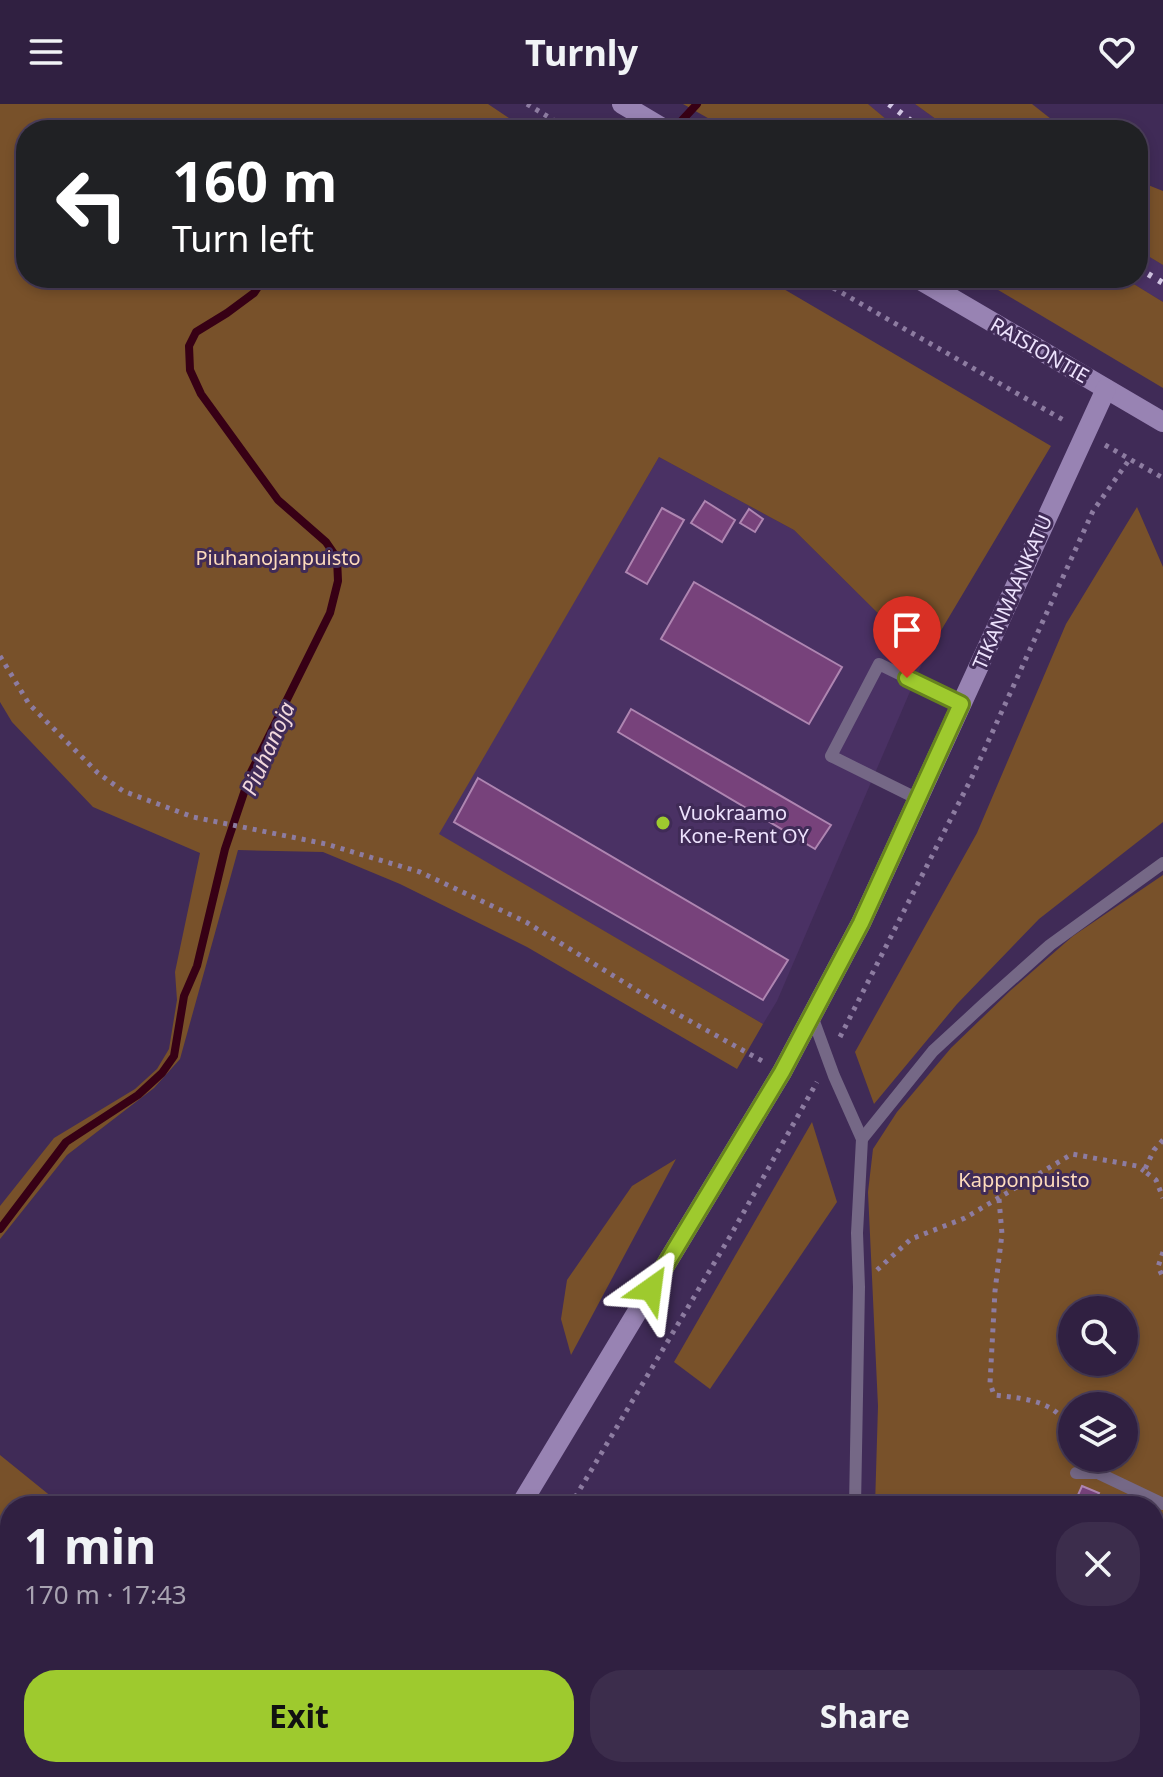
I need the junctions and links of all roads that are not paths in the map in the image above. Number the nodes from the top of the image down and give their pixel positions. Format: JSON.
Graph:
{"nodes":[{"id":1,"x":630,"y":109,"type":"edge"},
{"id":2,"x":649,"y":120,"type":"edge"},
{"id":3,"x":934,"y":288,"type":"edge"},
{"id":4,"x":1106,"y":389,"type":"junction"},
{"id":5,"x":1163,"y":422,"type":"edge"},
{"id":6,"x":961,"y":704,"type":"junction"},
{"id":7,"x":918,"y":799,"type":"junction"},
{"id":8,"x":1163,"y":863,"type":"edge"},
{"id":9,"x":812,"y":1014,"type":"junction"},
{"id":10,"x":862,"y":1139,"type":"junction"},
{"id":11,"x":1076,"y":1473,"type":"dead end"},
{"id":12,"x":526,"y":1496,"type":"edge"},
{"id":13,"x":855,"y":1496,"type":"edge"},
{"id":14,"x":1146,"y":1496,"type":"edge"}],
"edges":[{"from":1,"to":2,"type":"street"},
{"from":3,"to":4,"type":"street","name":"RAISIONTIE"},
{"from":4,"to":5,"type":"street","name":"RAISIONTIE"},
{"from":4,"to":6,"type":"street","name":"TIKANMAANKATU"},
{"from":6,"to":7,"type":"street","name":"TIKANMAANKATU"},
{"from":6,"to":7,"type":"lane"},
{"from":7,"to":9,"type":"street","name":"TIKANMAANKATU"},
{"from":8,"to":10,"type":"lane"},
{"from":9,"to":10,"type":"lane"},
{"from":9,"to":12,"type":"street","name":"TIKANMAANKATU"},
{"from":10,"to":13,"type":"lane"},
{"from":11,"to":14,"type":"lane"}]}
